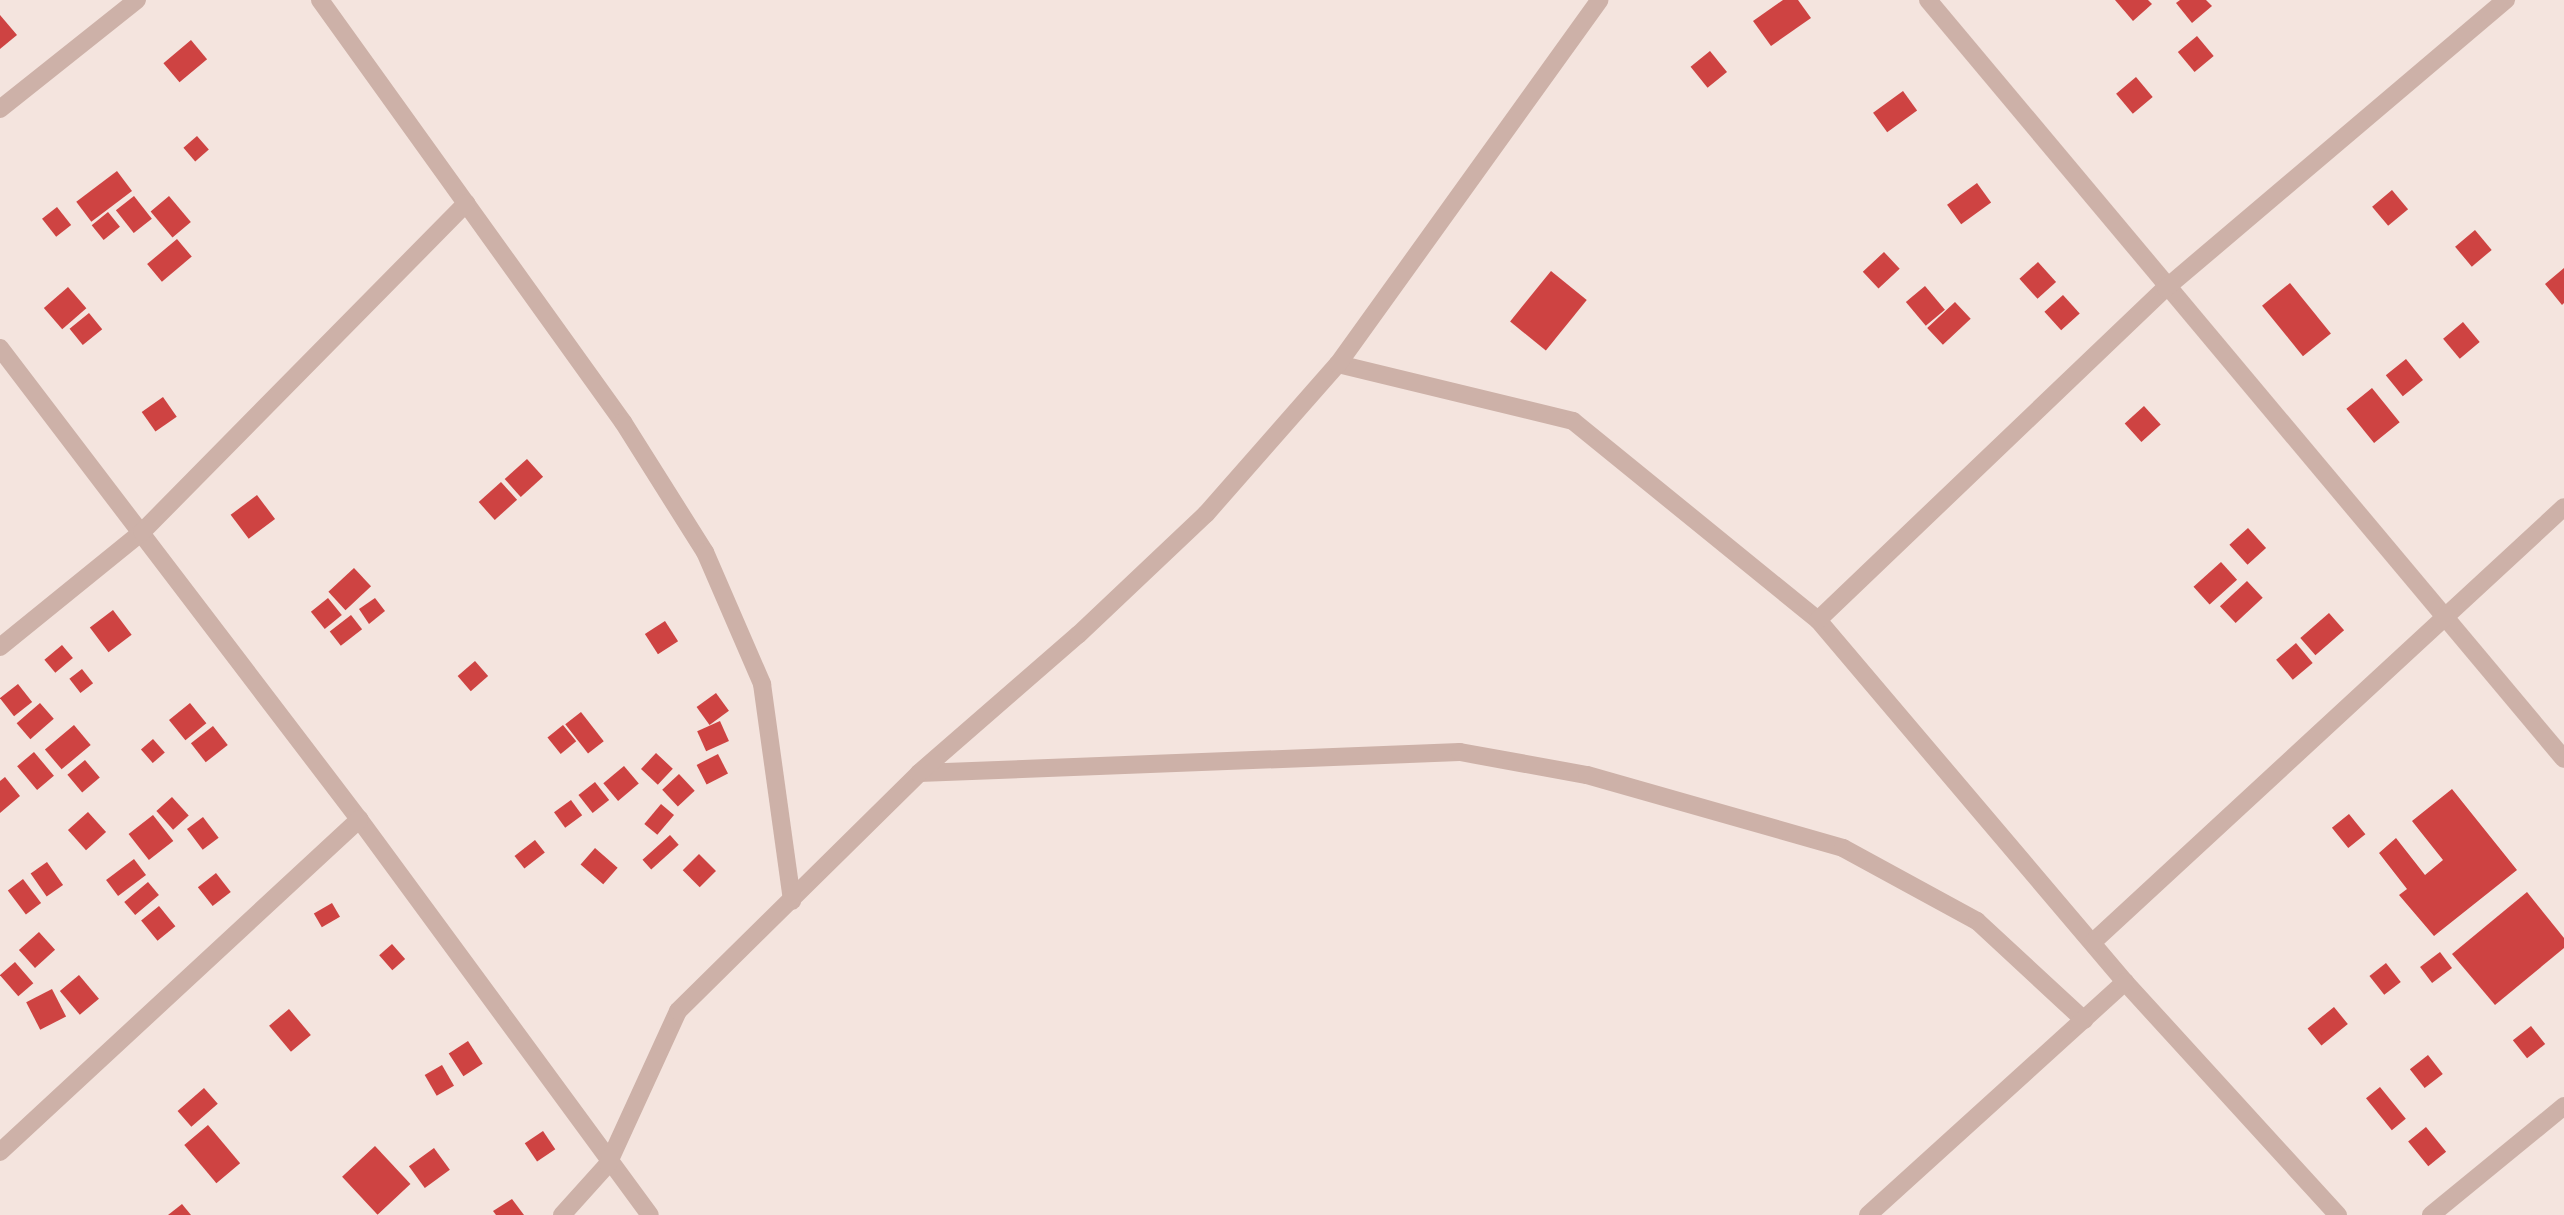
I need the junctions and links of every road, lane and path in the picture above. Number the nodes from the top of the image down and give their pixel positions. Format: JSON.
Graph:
{"nodes":[{"id":1,"x":137,"y":0,"type":"edge"},
{"id":2,"x":320,"y":0,"type":"edge"},
{"id":3,"x":1600,"y":0,"type":"edge"},
{"id":4,"x":1928,"y":0,"type":"edge"},
{"id":5,"x":2505,"y":0,"type":"edge"},
{"id":6,"x":0,"y":109,"type":"edge"},
{"id":7,"x":467,"y":203,"type":"junction"},
{"id":8,"x":2166,"y":288,"type":"junction"},
{"id":9,"x":0,"y":348,"type":"edge"},
{"id":10,"x":1338,"y":364,"type":"junction"},
{"id":11,"x":2564,"y":507,"type":"edge"},
{"id":12,"x":142,"y":532,"type":"junction"},
{"id":13,"x":2444,"y":614,"type":"junction"},
{"id":14,"x":1818,"y":621,"type":"junction"},
{"id":15,"x":0,"y":647,"type":"edge"},
{"id":16,"x":2564,"y":759,"type":"edge"},
{"id":17,"x":919,"y":774,"type":"junction"},
{"id":18,"x":359,"y":819,"type":"junction"},
{"id":19,"x":792,"y":901,"type":"junction"},
{"id":20,"x":2093,"y":942,"type":"junction"},
{"id":21,"x":2125,"y":982,"type":"junction"},
{"id":22,"x":2084,"y":1020,"type":"junction"},
{"id":23,"x":2564,"y":1106,"type":"edge"},
{"id":24,"x":0,"y":1152,"type":"edge"},
{"id":25,"x":608,"y":1164,"type":"junction"},
{"id":26,"x":562,"y":1215,"type":"edge"},
{"id":27,"x":650,"y":1215,"type":"edge"},
{"id":28,"x":1868,"y":1215,"type":"edge"},
{"id":29,"x":2338,"y":1215,"type":"edge"},
{"id":30,"x":2431,"y":1215,"type":"edge"}],
"edges":[{"from":1,"to":6,"type":"street"},
{"from":2,"to":7,"type":"street"},
{"from":3,"to":10,"type":"street"},
{"from":4,"to":8,"type":"street"},
{"from":5,"to":8,"type":"street"},
{"from":7,"to":12,"type":"street"},
{"from":7,"to":19,"type":"street"},
{"from":8,"to":13,"type":"street"},
{"from":8,"to":14,"type":"street"},
{"from":9,"to":12,"type":"street"},
{"from":10,"to":14,"type":"street"},
{"from":10,"to":17,"type":"street"},
{"from":11,"to":13,"type":"street"},
{"from":12,"to":15,"type":"street"},
{"from":12,"to":18,"type":"street"},
{"from":13,"to":16,"type":"street"},
{"from":13,"to":20,"type":"street"},
{"from":14,"to":20,"type":"street"},
{"from":17,"to":19,"type":"street"},
{"from":17,"to":22,"type":"street"},
{"from":18,"to":24,"type":"street"},
{"from":18,"to":25,"type":"street"},
{"from":19,"to":25,"type":"street"},
{"from":20,"to":21,"type":"street"},
{"from":21,"to":22,"type":"street"},
{"from":21,"to":29,"type":"street"},
{"from":22,"to":28,"type":"street"},
{"from":23,"to":30,"type":"street"},
{"from":25,"to":26,"type":"street"},
{"from":25,"to":27,"type":"street"}]}
